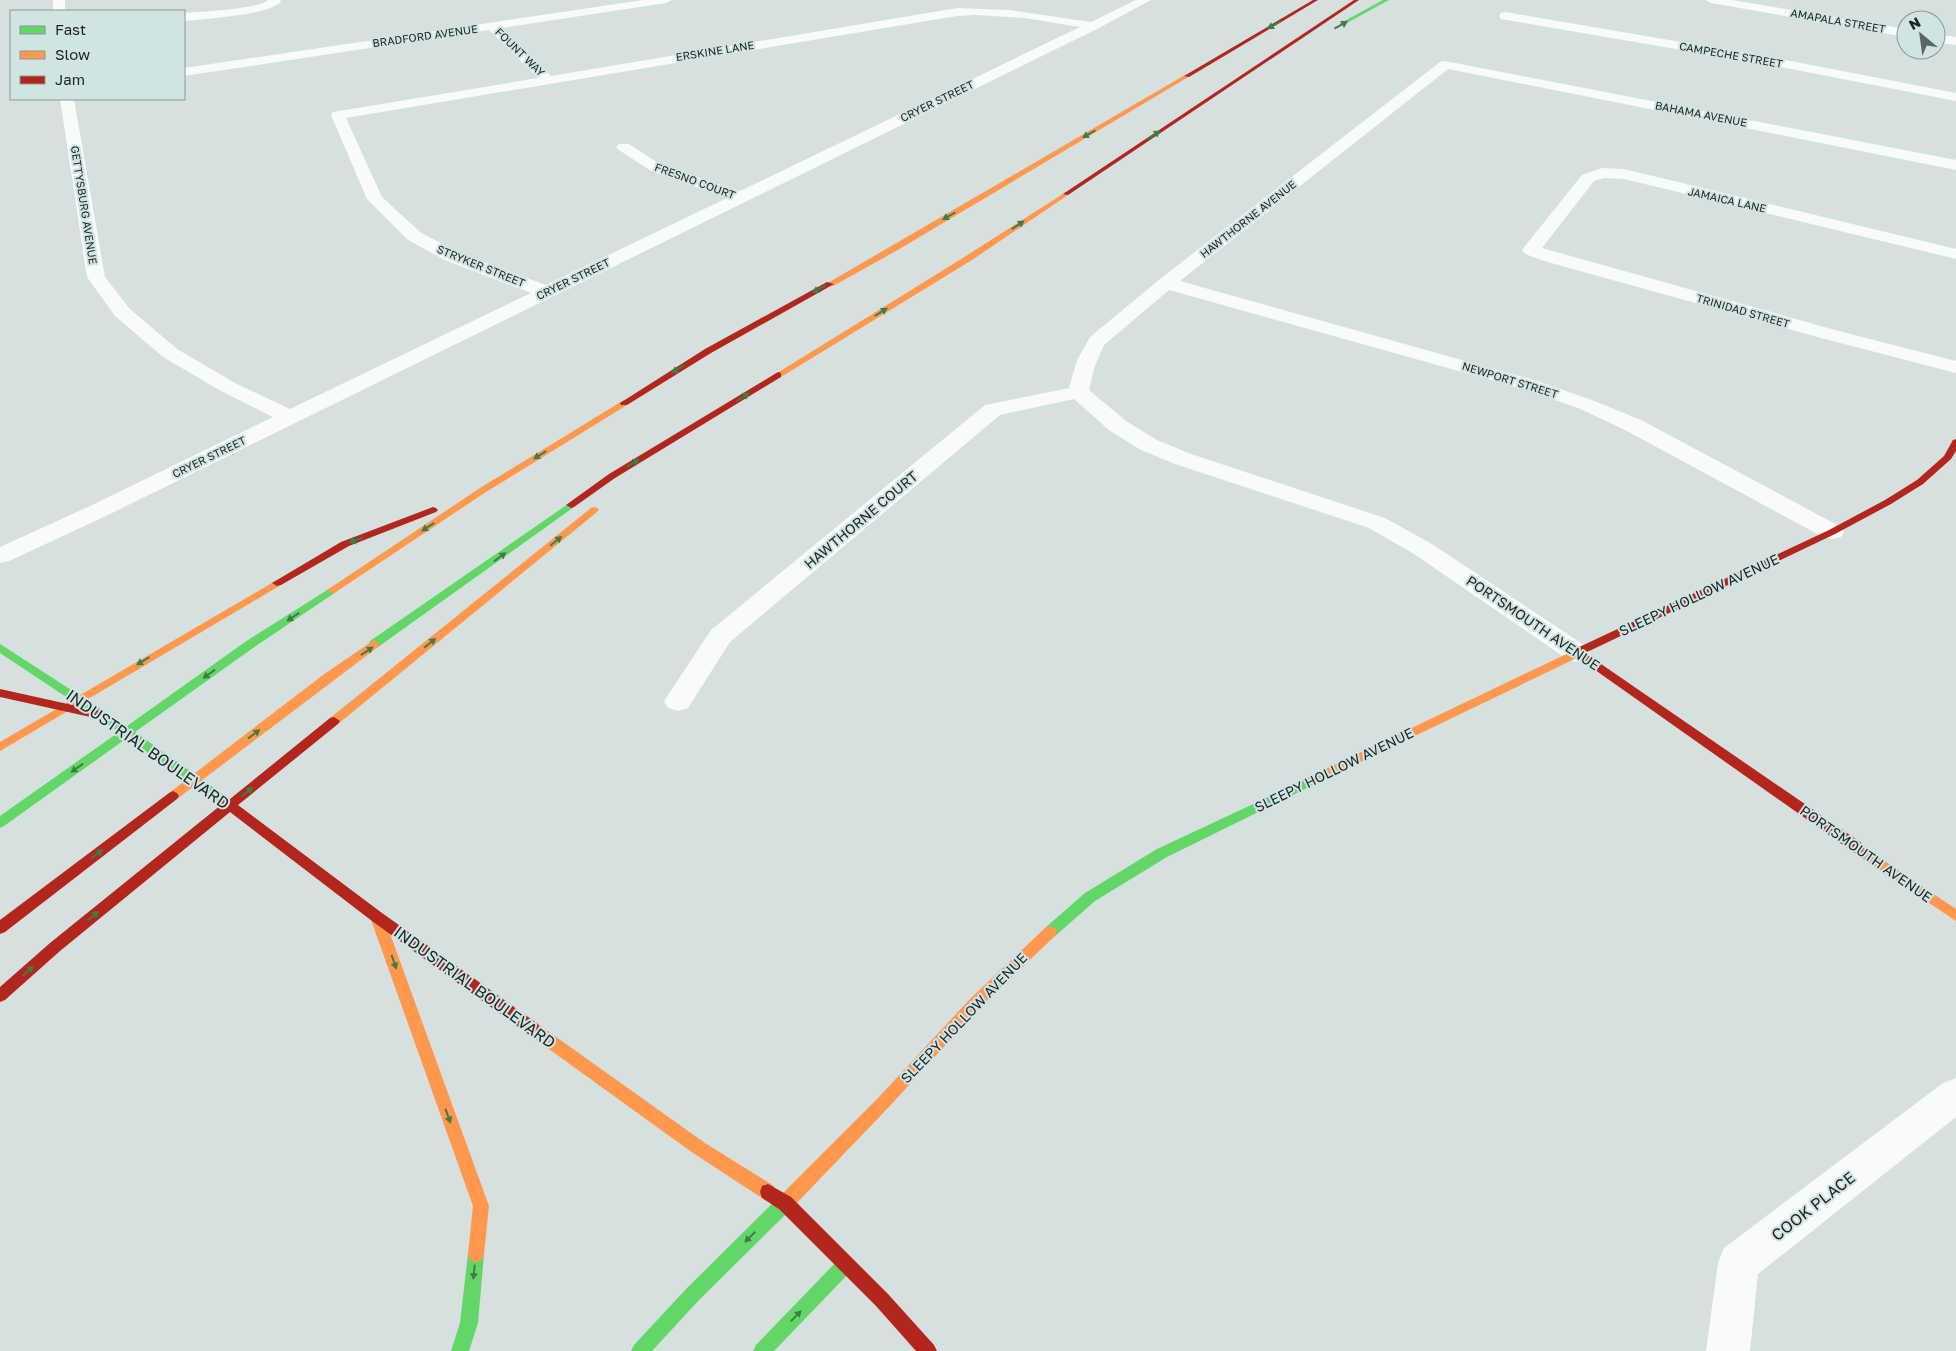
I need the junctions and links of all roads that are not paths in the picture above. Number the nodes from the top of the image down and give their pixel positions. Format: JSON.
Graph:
{"nodes":[{"id":1,"x":274,"y":0,"type":"edge"},
{"id":2,"x":666,"y":0,"type":"edge"},
{"id":3,"x":1145,"y":0,"type":"edge"},
{"id":4,"x":1316,"y":0,"type":"edge"},
{"id":5,"x":1356,"y":0,"type":"edge"},
{"id":6,"x":1387,"y":0,"type":"edge"},
{"id":7,"x":1711,"y":0,"type":"edge"},
{"id":8,"x":1776,"y":0,"type":"edge"},
{"id":9,"x":1519,"y":8,"type":"dead end"},
{"id":10,"x":1766,"y":8,"type":"junction"},
{"id":11,"x":185,"y":17,"type":"edge"},
{"id":12,"x":492,"y":26,"type":"junction"},
{"id":13,"x":1093,"y":26,"type":"junction"},
{"id":14,"x":1896,"y":31,"type":"edge"},
{"id":15,"x":1445,"y":65,"type":"joint"},
{"id":16,"x":185,"y":72,"type":"edge"},
{"id":17,"x":547,"y":79,"type":"junction"},
{"id":18,"x":1221,"y":90,"type":"junction"},
{"id":19,"x":1956,"y":97,"type":"edge"},
{"id":20,"x":67,"y":100,"type":"edge"},
{"id":21,"x":338,"y":115,"type":"joint"},
{"id":22,"x":624,"y":146,"type":"dead end"},
{"id":23,"x":1956,"y":165,"type":"edge"},
{"id":24,"x":741,"y":197,"type":"junction"},
{"id":25,"x":1531,"y":250,"type":"joint"},
{"id":26,"x":1956,"y":254,"type":"edge"},
{"id":27,"x":1166,"y":283,"type":"junction"},
{"id":28,"x":546,"y":292,"type":"junction"},
{"id":29,"x":1956,"y":367,"type":"edge"},
{"id":30,"x":1078,"y":392,"type":"junction"},
{"id":31,"x":290,"y":418,"type":"junction"},
{"id":32,"x":701,"y":422,"type":"junction"},
{"id":33,"x":1956,"y":442,"type":"edge"},
{"id":34,"x":640,"y":472,"type":"dead end"},
{"id":35,"x":483,"y":490,"type":"junction"},
{"id":36,"x":602,"y":503,"type":"dead end"},
{"id":37,"x":1832,"y":532,"type":"junction"},
{"id":38,"x":0,"y":556,"type":"edge"},
{"id":39,"x":0,"y":648,"type":"edge"},
{"id":40,"x":1577,"y":652,"type":"junction"},
{"id":41,"x":0,"y":693,"type":"edge"},
{"id":42,"x":678,"y":701,"type":"dead end"},
{"id":43,"x":104,"y":716,"type":"junction"},
{"id":44,"x":0,"y":747,"type":"edge"},
{"id":45,"x":0,"y":823,"type":"edge"},
{"id":46,"x":378,"y":916,"type":"junction"},
{"id":47,"x":1956,"y":916,"type":"edge"},
{"id":48,"x":0,"y":928,"type":"edge"},
{"id":49,"x":0,"y":996,"type":"edge"},
{"id":50,"x":1956,"y":1095,"type":"edge"},
{"id":51,"x":785,"y":1203,"type":"junction"},
{"id":52,"x":846,"y":1264,"type":"junction"},
{"id":53,"x":460,"y":1351,"type":"edge"},
{"id":54,"x":640,"y":1351,"type":"edge"},
{"id":55,"x":762,"y":1351,"type":"edge"},
{"id":56,"x":928,"y":1351,"type":"edge"},
{"id":57,"x":1728,"y":1351,"type":"edge"}],
"edges":[{"from":1,"to":11,"type":"street"},
{"from":2,"to":12,"type":"street","name":"BRADFORD AVENUE"},
{"from":3,"to":13,"type":"street","name":"CRYER STREET"},
{"from":4,"to":35,"type":"main road","one_way":true},
{"from":5,"to":18,"type":"main road"},
{"from":18,"to":6,"type":"main road","one_way":true},
{"from":7,"to":10,"type":"street","name":"AMAPALA STREET"},
{"from":8,"to":10,"type":"street"},
{"from":9,"to":19,"type":"street","name":"CAMPECHE STREET"},
{"from":10,"to":14,"type":"street","name":"AMAPALA STREET"},
{"from":12,"to":16,"type":"street","name":"BRADFORD AVENUE"},
{"from":12,"to":17,"type":"street","name":"FOUNT WAY"},
{"from":13,"to":17,"type":"street","name":"ERSKINE LANE"},
{"from":13,"to":24,"type":"street","name":"CRYER STREET"},
{"from":15,"to":23,"type":"street","name":"BAHAMA AVENUE"},
{"from":15,"to":27,"type":"street","name":"HAWTHORNE AVENUE"},
{"from":17,"to":21,"type":"street","name":"ERSKINE LANE"},
{"from":32,"to":18,"type":"main road","one_way":true},
{"from":20,"to":31,"type":"street","name":"GETTYSBURG AVENUE"},
{"from":21,"to":28,"type":"street","name":"STRYKER STREET"},
{"from":22,"to":24,"type":"street","name":"FRESNO COURT"},
{"from":24,"to":28,"type":"street","name":"CRYER STREET"},
{"from":25,"to":26,"type":"street","name":"JAMAICA LANE"},
{"from":25,"to":29,"type":"street","name":"TRINIDAD STREET"},
{"from":27,"to":30,"type":"street","name":"HAWTHORNE AVENUE"},
{"from":27,"to":37,"type":"street","name":"NEWPORT STREET"},
{"from":28,"to":31,"type":"street","name":"CRYER STREET"},
{"from":30,"to":40,"type":"street","name":"PORTSMOUTH AVENUE"},
{"from":30,"to":42,"type":"street","name":"HAWTHORNE COURT"},
{"from":31,"to":38,"type":"street","name":"CRYER STREET"},
{"from":32,"to":34,"type":"main road"},
{"from":48,"to":32,"type":"main road","one_way":true},
{"from":33,"to":37,"type":"main road","name":"SLEEPY HOLLOW AVENUE"},
{"from":35,"to":44,"type":"main road","one_way":true},
{"from":35,"to":45,"type":"main road","one_way":true},
{"from":49,"to":36,"type":"main road","one_way":true},
{"from":37,"to":40,"type":"main road","name":"SLEEPY HOLLOW AVENUE"},
{"from":39,"to":43,"type":"main road","name":"INDUSTRIAL BOULEVARD"},
{"from":40,"to":47,"type":"main road","name":"PORTSMOUTH AVENUE"},
{"from":40,"to":51,"type":"main road","name":"SLEEPY HOLLOW AVENUE"},
{"from":41,"to":43,"type":"main road"},
{"from":43,"to":46,"type":"main road","name":"INDUSTRIAL BOULEVARD"},
{"from":46,"to":51,"type":"main road","name":"INDUSTRIAL BOULEVARD"},
{"from":46,"to":53,"type":"main road","one_way":true},
{"from":50,"to":57,"type":"street","name":"COOK PLACE"},
{"from":51,"to":52,"type":"main road","name":"INDUSTRIAL BOULEVARD"},
{"from":51,"to":54,"type":"main road","name":"SLEEPY HOLLOW AVENUE","one_way":true},
{"from":55,"to":52,"type":"main road","one_way":true},
{"from":52,"to":56,"type":"main road","name":"INDUSTRIAL BOULEVARD"}]}
